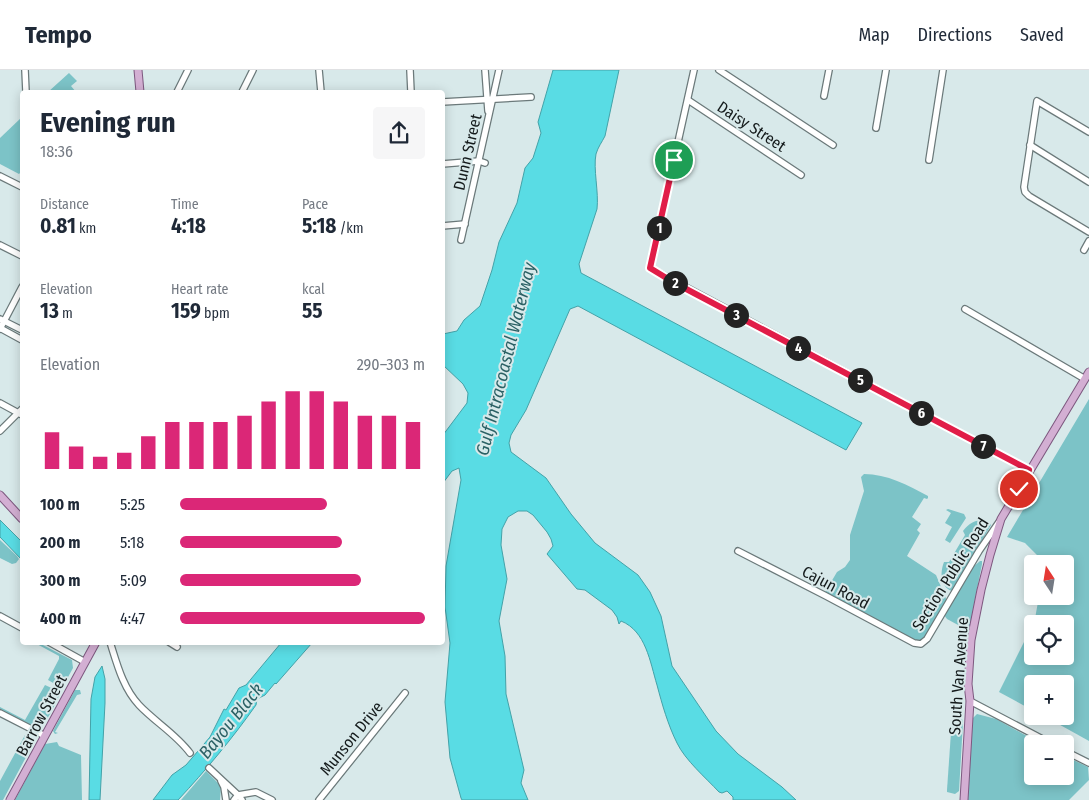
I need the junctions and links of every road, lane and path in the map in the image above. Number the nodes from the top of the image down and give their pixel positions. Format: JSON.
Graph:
{"nodes":[{"id":1,"x":25,"y":70,"type":"edge"},
{"id":2,"x":138,"y":70,"type":"edge"},
{"id":3,"x":188,"y":70,"type":"edge"},
{"id":4,"x":253,"y":70,"type":"edge"},
{"id":5,"x":320,"y":70,"type":"edge"},
{"id":6,"x":410,"y":70,"type":"edge"},
{"id":7,"x":485,"y":70,"type":"edge"},
{"id":8,"x":499,"y":70,"type":"edge"},
{"id":9,"x":694,"y":70,"type":"edge"},
{"id":10,"x":719,"y":70,"type":"edge"},
{"id":11,"x":828,"y":70,"type":"edge"},
{"id":12,"x":886,"y":70,"type":"edge"},
{"id":13,"x":942,"y":70,"type":"edge"},
{"id":14,"x":26,"y":90,"type":"edge"},
{"id":15,"x":140,"y":90,"type":"edge"},
{"id":16,"x":178,"y":90,"type":"edge"},
{"id":17,"x":243,"y":90,"type":"edge"},
{"id":18,"x":321,"y":90,"type":"edge"},
{"id":19,"x":411,"y":90,"type":"edge"},
{"id":20,"x":531,"y":96,"type":"dead end"},
{"id":21,"x":824,"y":96,"type":"dead end"},
{"id":22,"x":490,"y":99,"type":"junction"},
{"id":23,"x":688,"y":100,"type":"junction"},
{"id":24,"x":445,"y":102,"type":"edge"},
{"id":25,"x":876,"y":128,"type":"dead end"},
{"id":26,"x":1089,"y":132,"type":"edge"},
{"id":27,"x":833,"y":145,"type":"dead end"},
{"id":28,"x":1030,"y":145,"type":"junction"},
{"id":29,"x":929,"y":160,"type":"dead end"},
{"id":30,"x":482,"y":162,"type":"junction"},
{"id":31,"x":445,"y":164,"type":"edge"},
{"id":32,"x":801,"y":175,"type":"dead end"},
{"id":33,"x":0,"y":176,"type":"edge"},
{"id":34,"x":1089,"y":182,"type":"edge"},
{"id":35,"x":20,"y":186,"type":"edge"},
{"id":36,"x":465,"y":224,"type":"junction"},
{"id":37,"x":445,"y":226,"type":"edge"},
{"id":38,"x":1089,"y":232,"type":"edge"},
{"id":39,"x":461,"y":240,"type":"dead end"},
{"id":40,"x":1089,"y":242,"type":"edge"},
{"id":41,"x":0,"y":244,"type":"edge"},
{"id":42,"x":1084,"y":250,"type":"dead end"},
{"id":43,"x":20,"y":255,"type":"edge"},
{"id":44,"x":20,"y":290,"type":"edge"},
{"id":45,"x":965,"y":308,"type":"dead end"},
{"id":46,"x":2,"y":320,"type":"edge"},
{"id":47,"x":0,"y":329,"type":"edge"},
{"id":48,"x":20,"y":329,"type":"edge"},
{"id":49,"x":20,"y":339,"type":"edge"},
{"id":50,"x":1089,"y":372,"type":"edge"},
{"id":51,"x":1085,"y":379,"type":"junction"},
{"id":52,"x":0,"y":403,"type":"edge"},
{"id":53,"x":20,"y":412,"type":"edge"},
{"id":54,"x":20,"y":413,"type":"edge"},
{"id":55,"x":0,"y":431,"type":"edge"},
{"id":56,"x":1029,"y":470,"type":"junction"},
{"id":57,"x":0,"y":495,"type":"edge"},
{"id":58,"x":20,"y":517,"type":"edge"},
{"id":59,"x":1001,"y":519,"type":"junction"},
{"id":60,"x":738,"y":551,"type":"dead end"},
{"id":61,"x":979,"y":551,"type":"junction"},
{"id":62,"x":990,"y":555,"type":"junction"},
{"id":63,"x":0,"y":616,"type":"edge"},
{"id":64,"x":20,"y":627,"type":"edge"},
{"id":65,"x":921,"y":644,"type":"joint"},
{"id":66,"x":54,"y":645,"type":"edge"},
{"id":67,"x":94,"y":645,"type":"edge"},
{"id":68,"x":111,"y":645,"type":"edge"},
{"id":69,"x":174,"y":645,"type":"edge"},
{"id":70,"x":177,"y":647,"type":"dead end"},
{"id":71,"x":85,"y":662,"type":"junction"},
{"id":72,"x":405,"y":693,"type":"dead end"},
{"id":73,"x":970,"y":701,"type":"junction"},
{"id":74,"x":0,"y":713,"type":"edge"},
{"id":75,"x":1035,"y":735,"type":"edge"},
{"id":76,"x":45,"y":736,"type":"junction"},
{"id":77,"x":190,"y":753,"type":"dead end"},
{"id":78,"x":1074,"y":756,"type":"edge"},
{"id":79,"x":1089,"y":763,"type":"edge"},
{"id":80,"x":209,"y":768,"type":"dead end"},
{"id":81,"x":219,"y":777,"type":"junction"},
{"id":82,"x":238,"y":798,"type":"edge"},
{"id":83,"x":10,"y":800,"type":"edge"},
{"id":84,"x":226,"y":800,"type":"edge"},
{"id":85,"x":272,"y":800,"type":"edge"},
{"id":86,"x":319,"y":800,"type":"edge"},
{"id":87,"x":964,"y":800,"type":"edge"}],
"edges":[{"from":1,"to":14,"type":"street"},
{"from":2,"to":15,"type":"main road"},
{"from":3,"to":16,"type":"street"},
{"from":4,"to":17,"type":"street"},
{"from":5,"to":18,"type":"street"},
{"from":6,"to":19,"type":"street"},
{"from":7,"to":22,"type":"street"},
{"from":8,"to":22,"type":"street","name":"Dunn Street"},
{"from":9,"to":23,"type":"street"},
{"from":10,"to":27,"type":"street"},
{"from":11,"to":21,"type":"street"},
{"from":12,"to":25,"type":"street"},
{"from":13,"to":29,"type":"street"},
{"from":20,"to":22,"type":"street"},
{"from":22,"to":24,"type":"street"},
{"from":22,"to":30,"type":"street","name":"Dunn Street"},
{"from":23,"to":32,"type":"street","name":"Daisy Street"},
{"from":23,"to":56,"type":"street"},
{"from":26,"to":28,"type":"street"},
{"from":28,"to":34,"type":"street"},
{"from":28,"to":38,"type":"street"},
{"from":30,"to":31,"type":"street"},
{"from":30,"to":36,"type":"street","name":"Dunn Street"},
{"from":33,"to":35,"type":"street"},
{"from":36,"to":37,"type":"street"},
{"from":36,"to":39,"type":"street","name":"Dunn Street"},
{"from":40,"to":42,"type":"street"},
{"from":41,"to":43,"type":"street"},
{"from":44,"to":46,"type":"street"},
{"from":45,"to":51,"type":"street"},
{"from":46,"to":47,"type":"street"},
{"from":46,"to":48,"type":"street"},
{"from":47,"to":49,"type":"street"},
{"from":50,"to":51,"type":"main road","name":"South Van Avenue"},
{"from":51,"to":56,"type":"main road","name":"South Van Avenue"},
{"from":52,"to":53,"type":"street"},
{"from":54,"to":55,"type":"street"},
{"from":56,"to":59,"type":"main road","name":"South Van Avenue"},
{"from":57,"to":58,"type":"main road"},
{"from":59,"to":61,"type":"street","name":"Section Public Road"},
{"from":59,"to":62,"type":"main road","name":"South Van Avenue"},
{"from":60,"to":65,"type":"street","name":"Cajun Road"},
{"from":61,"to":62,"type":"street"},
{"from":61,"to":65,"type":"street","name":"Section Public Road"},
{"from":62,"to":73,"type":"main road","name":"South Van Avenue"},
{"from":63,"to":64,"type":"street"},
{"from":66,"to":71,"type":"street"},
{"from":67,"to":71,"type":"main road","name":"Barrow Street"},
{"from":68,"to":77,"type":"street"},
{"from":69,"to":70,"type":"street"},
{"from":71,"to":76,"type":"main road","name":"Barrow Street"},
{"from":72,"to":86,"type":"street","name":"Munson Drive"},
{"from":73,"to":75,"type":"street"},
{"from":73,"to":87,"type":"main road","name":"South Van Avenue"},
{"from":74,"to":76,"type":"street"},
{"from":76,"to":83,"type":"main road","name":"Barrow Street"},
{"from":78,"to":79,"type":"street"},
{"from":80,"to":81,"type":"street"},
{"from":81,"to":82,"type":"street"},
{"from":81,"to":84,"type":"street"},
{"from":82,"to":85,"type":"street"}]}
